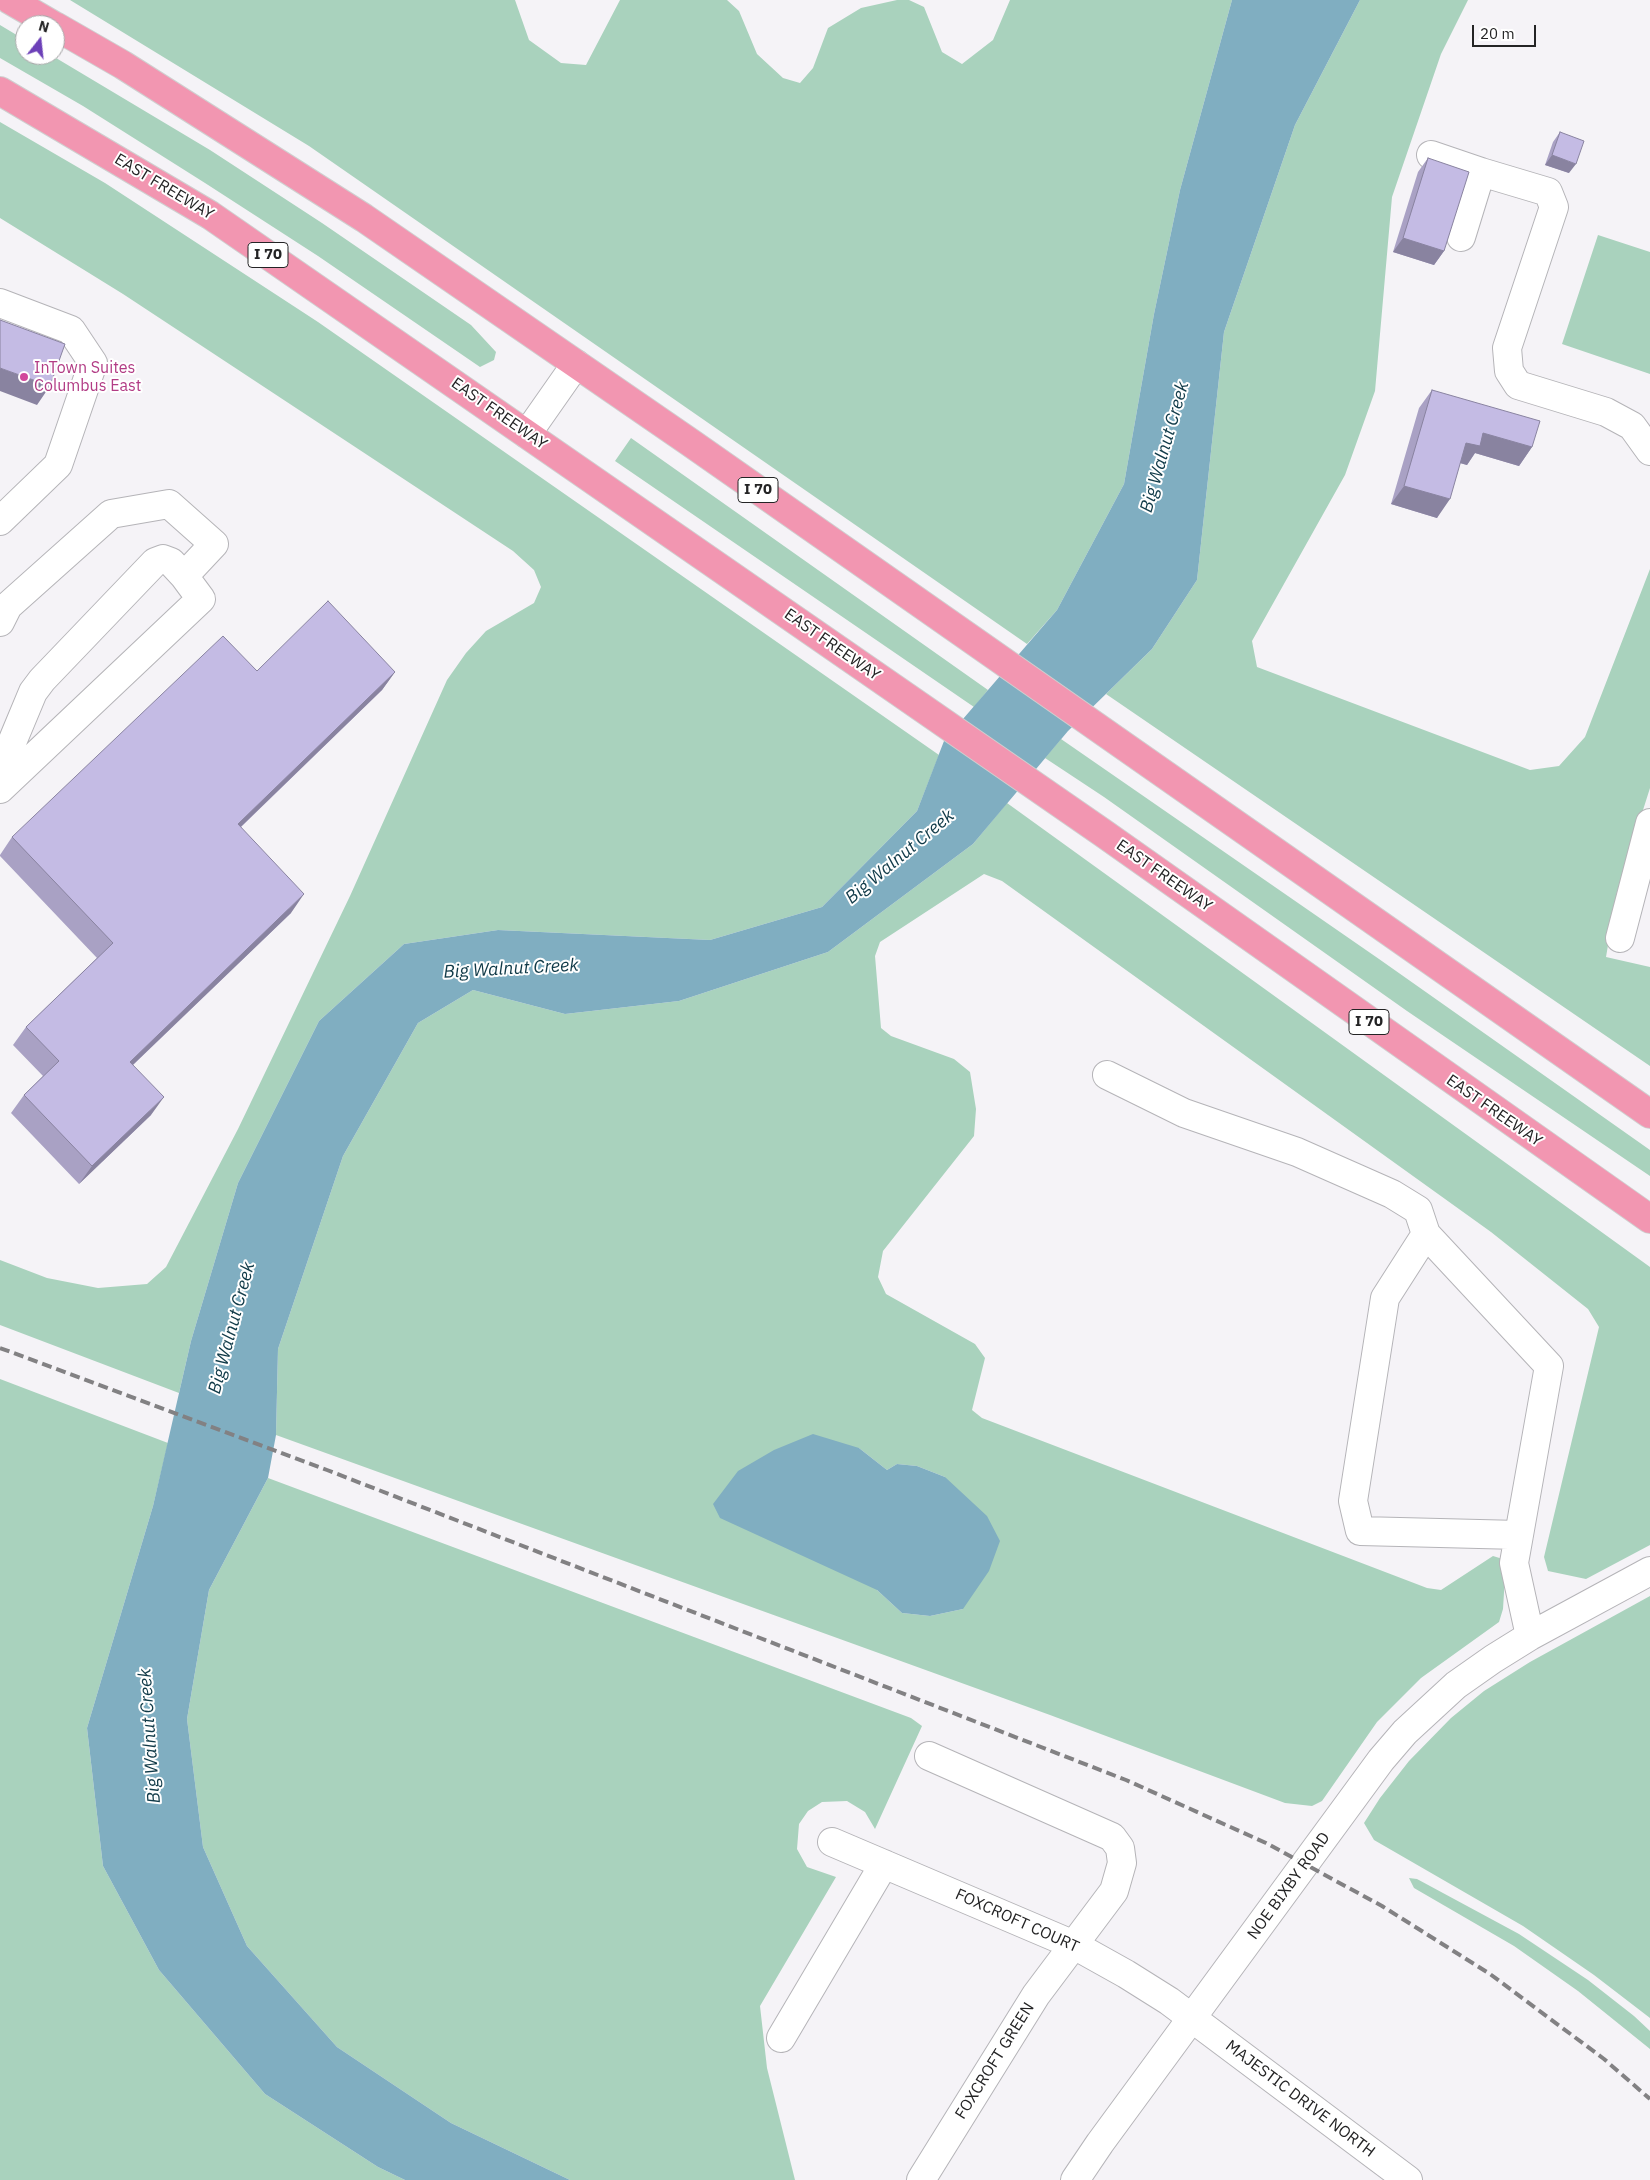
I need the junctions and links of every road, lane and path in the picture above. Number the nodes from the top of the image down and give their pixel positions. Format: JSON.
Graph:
{"nodes":[{"id":1,"x":10,"y":0,"type":"edge"},
{"id":2,"x":35,"y":15,"type":"edge"},
{"id":3,"x":65,"y":32,"type":"edge"},
{"id":4,"x":0,"y":91,"type":"edge"},
{"id":5,"x":1431,"y":155,"type":"dead end"},
{"id":6,"x":1481,"y":172,"type":"junction"},
{"id":7,"x":1461,"y":237,"type":"dead end"},
{"id":8,"x":0,"y":303,"type":"edge"},
{"id":9,"x":576,"y":364,"type":"junction"},
{"id":10,"x":527,"y":434,"type":"junction"},
{"id":11,"x":1650,"y":451,"type":"edge"},
{"id":12,"x":0,"y":521,"type":"edge"},
{"id":13,"x":184,"y":576,"type":"junction"},
{"id":14,"x":0,"y":622,"type":"edge"},
{"id":15,"x":0,"y":771,"type":"edge"},
{"id":16,"x":0,"y":788,"type":"edge"},
{"id":17,"x":1650,"y":823,"type":"edge"},
{"id":18,"x":1620,"y":938,"type":"dead end"},
{"id":19,"x":1107,"y":1075,"type":"dead end"},
{"id":20,"x":1650,"y":1114,"type":"edge"},
{"id":21,"x":1645,"y":1218,"type":"edge"},
{"id":22,"x":1426,"y":1234,"type":"junction"},
{"id":23,"x":1519,"y":1535,"type":"junction"},
{"id":24,"x":1650,"y":1571,"type":"edge"},
{"id":25,"x":1535,"y":1634,"type":"junction"},
{"id":26,"x":929,"y":1756,"type":"dead end"},
{"id":27,"x":832,"y":1842,"type":"dead end"},
{"id":28,"x":884,"y":1864,"type":"junction"},
{"id":29,"x":1074,"y":1945,"type":"junction"},
{"id":30,"x":1192,"y":2018,"type":"junction"},
{"id":31,"x":781,"y":2038,"type":"dead end"},
{"id":32,"x":921,"y":2180,"type":"edge"},
{"id":33,"x":1075,"y":2180,"type":"edge"},
{"id":34,"x":1408,"y":2180,"type":"edge"}],
"edges":[{"from":1,"to":2,"type":"highway","number":"I 70"},
{"from":3,"to":9,"type":"highway","number":"I 70"},
{"from":4,"to":10,"type":"highway","name":"EAST FREEWAY","number":"I 70"},
{"from":5,"to":6,"type":"street"},
{"from":6,"to":7,"type":"street"},
{"from":6,"to":11,"type":"street"},
{"from":8,"to":12,"type":"street"},
{"from":9,"to":10,"type":"street"},
{"from":9,"to":20,"type":"highway","number":"I 70"},
{"from":10,"to":21,"type":"highway","name":"EAST FREEWAY","number":"I 70"},
{"from":13,"to":14,"type":"street"},
{"from":13,"to":15,"type":"street"},
{"from":13,"to":16,"type":"street"},
{"from":17,"to":18,"type":"street"},
{"from":19,"to":22,"type":"street"},
{"from":22,"to":23,"type":"street"},
{"from":22,"to":23,"type":"street"},
{"from":23,"to":25,"type":"street"},
{"from":24,"to":25,"type":"street","name":"NOE BIXBY ROAD"},
{"from":25,"to":30,"type":"street","name":"NOE BIXBY ROAD"},
{"from":26,"to":29,"type":"street","name":"FOXCROFT GREEN"},
{"from":27,"to":28,"type":"street","name":"FOXCROFT COURT"},
{"from":28,"to":29,"type":"street","name":"FOXCROFT COURT"},
{"from":28,"to":31,"type":"street"},
{"from":29,"to":30,"type":"street","name":"FOXCROFT COURT"},
{"from":29,"to":32,"type":"street","name":"FOXCROFT GREEN"},
{"from":30,"to":33,"type":"street","name":"NOE BIXBY ROAD"},
{"from":30,"to":34,"type":"street","name":"MAJESTIC DRIVE NORTH"}]}
